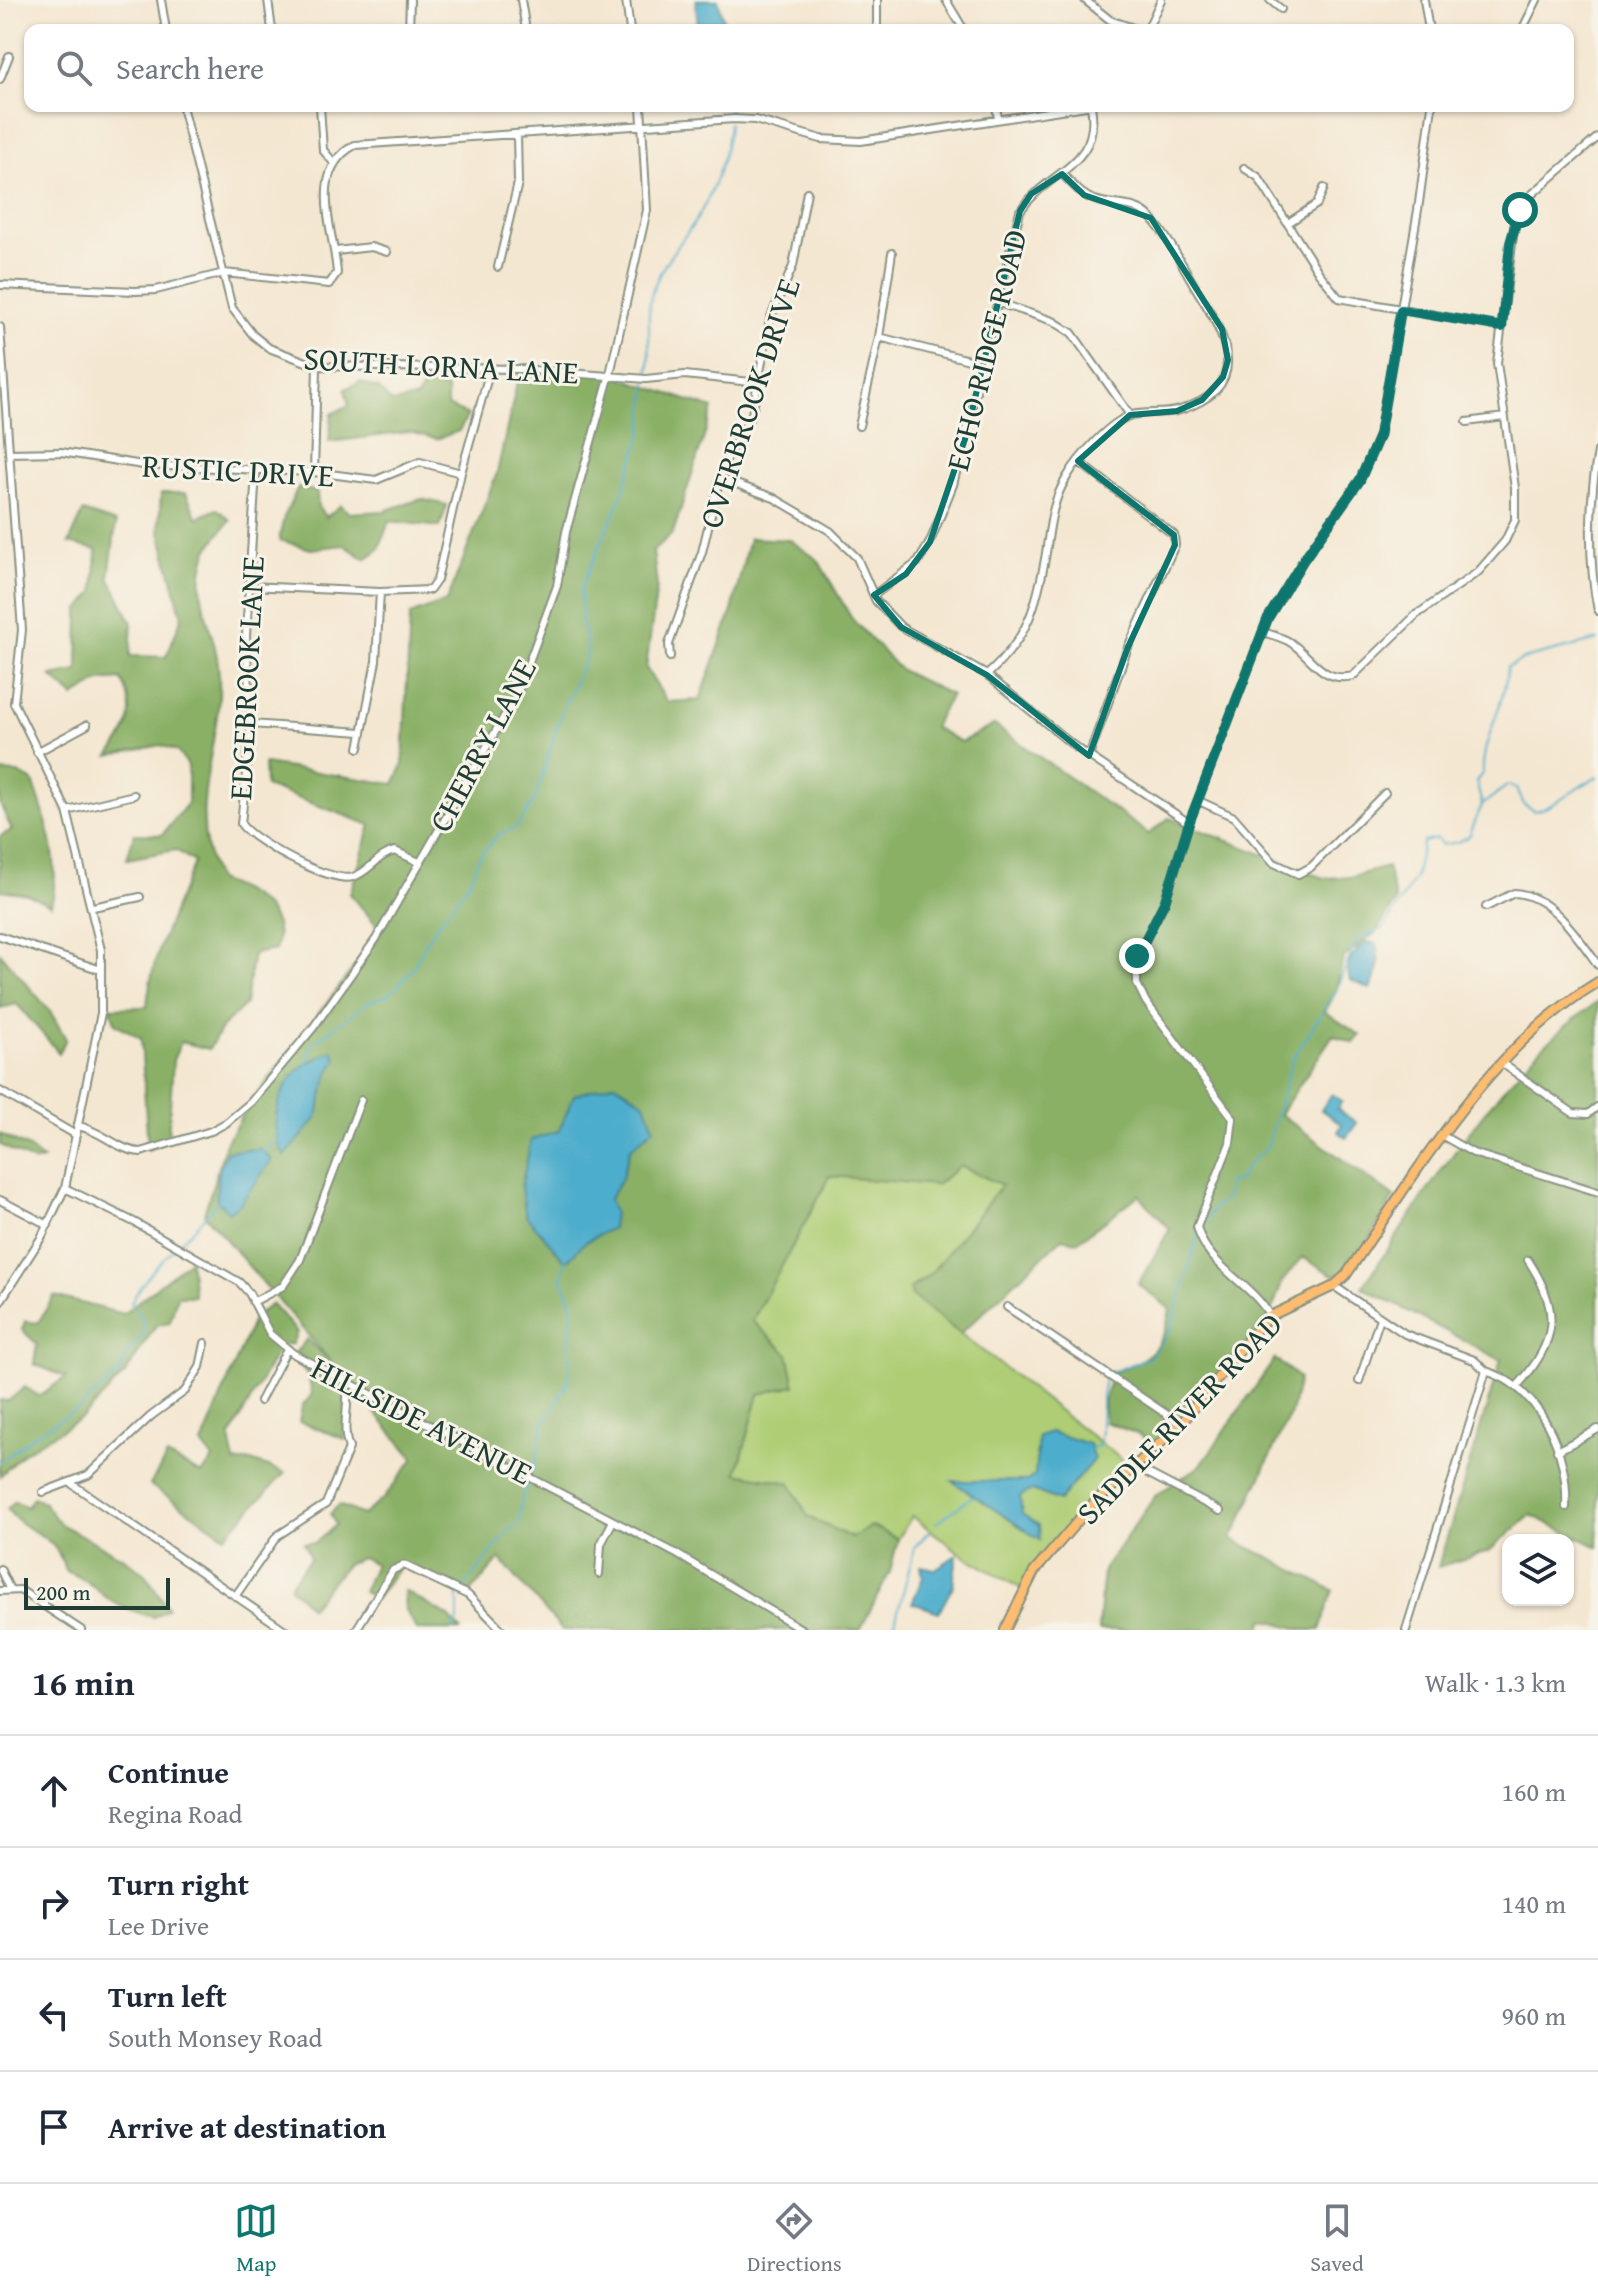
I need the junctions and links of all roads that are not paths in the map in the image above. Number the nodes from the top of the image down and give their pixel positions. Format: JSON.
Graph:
{"nodes":[{"id":1,"x":161,"y":0,"type":"edge"},
{"id":2,"x":268,"y":0,"type":"edge"},
{"id":3,"x":410,"y":0,"type":"edge"},
{"id":4,"x":521,"y":0,"type":"edge"},
{"id":5,"x":626,"y":0,"type":"edge"},
{"id":6,"x":877,"y":0,"type":"edge"},
{"id":7,"x":946,"y":0,"type":"edge"},
{"id":8,"x":1085,"y":0,"type":"edge"},
{"id":9,"x":1161,"y":0,"type":"edge"},
{"id":10,"x":1270,"y":0,"type":"edge"},
{"id":11,"x":1424,"y":0,"type":"edge"},
{"id":12,"x":1537,"y":0,"type":"edge"},
{"id":13,"x":1281,"y":9,"type":"dead end"},
{"id":14,"x":165,"y":24,"type":"edge"},
{"id":15,"x":271,"y":24,"type":"edge"},
{"id":16,"x":409,"y":24,"type":"edge"},
{"id":17,"x":525,"y":24,"type":"edge"},
{"id":18,"x":629,"y":24,"type":"edge"},
{"id":19,"x":877,"y":24,"type":"edge"},
{"id":20,"x":960,"y":24,"type":"edge"},
{"id":21,"x":1122,"y":24,"type":"edge"},
{"id":22,"x":1150,"y":24,"type":"edge"},
{"id":23,"x":1428,"y":24,"type":"edge"},
{"id":24,"x":1525,"y":24,"type":"edge"},
{"id":25,"x":9,"y":56,"type":"dead end"},
{"id":26,"x":0,"y":79,"type":"edge"},
{"id":27,"x":184,"y":112,"type":"edge"},
{"id":28,"x":320,"y":112,"type":"edge"},
{"id":29,"x":642,"y":112,"type":"edge"},
{"id":30,"x":997,"y":112,"type":"edge"},
{"id":31,"x":1047,"y":112,"type":"edge"},
{"id":32,"x":1090,"y":112,"type":"edge"},
{"id":33,"x":1431,"y":112,"type":"edge"},
{"id":34,"x":998,"y":119,"type":"junction"},
{"id":35,"x":643,"y":124,"type":"junction"},
{"id":36,"x":517,"y":134,"type":"junction"},
{"id":37,"x":1598,"y":137,"type":"edge"},
{"id":38,"x":334,"y":163,"type":"junction"},
{"id":39,"x":1244,"y":168,"type":"dead end"},
{"id":40,"x":1062,"y":174,"type":"junction"},
{"id":41,"x":1324,"y":188,"type":"dead end"},
{"id":42,"x":807,"y":192,"type":"dead end"},
{"id":43,"x":1288,"y":223,"type":"junction"},
{"id":44,"x":336,"y":251,"type":"junction"},
{"id":45,"x":387,"y":252,"type":"dead end"},
{"id":46,"x":892,"y":253,"type":"dead end"},
{"id":47,"x":498,"y":267,"type":"dead end"},
{"id":48,"x":224,"y":273,"type":"junction"},
{"id":49,"x":0,"y":285,"type":"edge"},
{"id":50,"x":996,"y":302,"type":"junction"},
{"id":51,"x":1401,"y":310,"type":"junction"},
{"id":52,"x":0,"y":327,"type":"edge"},
{"id":53,"x":1502,"y":327,"type":"junction"},
{"id":54,"x":879,"y":337,"type":"junction"},
{"id":55,"x":981,"y":363,"type":"junction"},
{"id":56,"x":317,"y":366,"type":"junction"},
{"id":57,"x":490,"y":370,"type":"junction"},
{"id":58,"x":610,"y":374,"type":"junction"},
{"id":59,"x":760,"y":383,"type":"junction"},
{"id":60,"x":1130,"y":415,"type":"junction"},
{"id":61,"x":1504,"y":417,"type":"junction"},
{"id":62,"x":1467,"y":422,"type":"dead end"},
{"id":63,"x":859,"y":426,"type":"dead end"},
{"id":64,"x":1598,"y":451,"type":"edge"},
{"id":65,"x":9,"y":453,"type":"junction"},
{"id":66,"x":1078,"y":461,"type":"junction"},
{"id":67,"x":256,"y":471,"type":"junction"},
{"id":68,"x":314,"y":472,"type":"junction"},
{"id":69,"x":461,"y":473,"type":"junction"},
{"id":70,"x":720,"y":478,"type":"junction"},
{"id":71,"x":0,"y":490,"type":"edge"},
{"id":72,"x":12,"y":490,"type":"junction"},
{"id":73,"x":249,"y":586,"type":"junction"},
{"id":74,"x":380,"y":592,"type":"junction"},
{"id":75,"x":874,"y":595,"type":"junction"},
{"id":76,"x":1598,"y":611,"type":"edge"},
{"id":77,"x":1264,"y":632,"type":"junction"},
{"id":78,"x":670,"y":657,"type":"dead end"},
{"id":79,"x":987,"y":675,"type":"junction"},
{"id":80,"x":251,"y":724,"type":"junction"},
{"id":81,"x":87,"y":725,"type":"dead end"},
{"id":82,"x":361,"y":732,"type":"junction"},
{"id":83,"x":359,"y":748,"type":"dead end"},
{"id":84,"x":37,"y":752,"type":"junction"},
{"id":85,"x":1089,"y":756,"type":"junction"},
{"id":86,"x":1385,"y":793,"type":"dead end"},
{"id":87,"x":134,"y":795,"type":"dead end"},
{"id":88,"x":1199,"y":801,"type":"junction"},
{"id":89,"x":67,"y":811,"type":"junction"},
{"id":90,"x":1189,"y":823,"type":"junction"},
{"id":91,"x":419,"y":862,"type":"junction"},
{"id":92,"x":140,"y":897,"type":"dead end"},
{"id":93,"x":93,"y":907,"type":"junction"},
{"id":94,"x":1486,"y":907,"type":"dead end"},
{"id":95,"x":0,"y":936,"type":"edge"},
{"id":96,"x":1598,"y":965,"type":"edge"},
{"id":97,"x":101,"y":970,"type":"junction"},
{"id":98,"x":1598,"y":982,"type":"edge"},
{"id":99,"x":1503,"y":1064,"type":"junction"},
{"id":100,"x":0,"y":1091,"type":"edge"},
{"id":101,"x":361,"y":1100,"type":"dead end"},
{"id":102,"x":1597,"y":1107,"type":"edge"},
{"id":103,"x":78,"y":1126,"type":"junction"},
{"id":104,"x":76,"y":1135,"type":"junction"},
{"id":105,"x":1443,"y":1136,"type":"junction"},
{"id":106,"x":65,"y":1188,"type":"junction"},
{"id":107,"x":1598,"y":1192,"type":"edge"},
{"id":108,"x":0,"y":1200,"type":"edge"},
{"id":109,"x":48,"y":1225,"type":"junction"},
{"id":110,"x":1528,"y":1260,"type":"dead end"},
{"id":111,"x":1334,"y":1286,"type":"junction"},
{"id":112,"x":0,"y":1302,"type":"edge"},
{"id":113,"x":253,"y":1302,"type":"junction"},
{"id":114,"x":1007,"y":1307,"type":"dead end"},
{"id":115,"x":1270,"y":1316,"type":"junction"},
{"id":116,"x":1380,"y":1318,"type":"junction"},
{"id":117,"x":205,"y":1343,"type":"dead end"},
{"id":118,"x":287,"y":1349,"type":"junction"},
{"id":119,"x":1486,"y":1371,"type":"junction"},
{"id":120,"x":345,"y":1379,"type":"junction"},
{"id":121,"x":1359,"y":1381,"type":"dead end"},
{"id":122,"x":1518,"y":1385,"type":"junction"},
{"id":123,"x":260,"y":1401,"type":"dead end"},
{"id":124,"x":1181,"y":1424,"type":"junction"},
{"id":125,"x":1598,"y":1429,"type":"edge"},
{"id":126,"x":1557,"y":1451,"type":"junction"},
{"id":127,"x":1134,"y":1466,"type":"junction"},
{"id":128,"x":72,"y":1484,"type":"junction"},
{"id":129,"x":43,"y":1492,"type":"dead end"},
{"id":130,"x":1566,"y":1507,"type":"dead end"},
{"id":131,"x":1220,"y":1511,"type":"dead end"},
{"id":132,"x":613,"y":1521,"type":"junction"},
{"id":133,"x":0,"y":1569,"type":"edge"},
{"id":134,"x":599,"y":1574,"type":"dead end"},
{"id":135,"x":9,"y":1588,"type":"junction"},
{"id":136,"x":0,"y":1591,"type":"edge"},
{"id":137,"x":236,"y":1595,"type":"junction"},
{"id":138,"x":81,"y":1630,"type":"edge"},
{"id":139,"x":285,"y":1630,"type":"edge"},
{"id":140,"x":356,"y":1630,"type":"edge"},
{"id":141,"x":502,"y":1630,"type":"edge"},
{"id":142,"x":803,"y":1630,"type":"edge"},
{"id":143,"x":1005,"y":1630,"type":"edge"},
{"id":144,"x":1406,"y":1630,"type":"edge"}],
"edges":[{"from":1,"to":14,"type":"street"},
{"from":2,"to":15,"type":"street"},
{"from":3,"to":16,"type":"street"},
{"from":4,"to":17,"type":"street"},
{"from":5,"to":18,"type":"street"},
{"from":6,"to":19,"type":"street"},
{"from":7,"to":20,"type":"street"},
{"from":8,"to":21,"type":"street"},
{"from":9,"to":22,"type":"street"},
{"from":10,"to":13,"type":"street"},
{"from":11,"to":23,"type":"street"},
{"from":12,"to":24,"type":"street"},
{"from":25,"to":26,"type":"street"},
{"from":27,"to":48,"type":"street","name":"SOUTH LORNA LANE"},
{"from":28,"to":38,"type":"street"},
{"from":29,"to":35,"type":"street","name":"CHERRY LANE"},
{"from":30,"to":34,"type":"street"},
{"from":31,"to":34,"type":"street"},
{"from":32,"to":40,"type":"street","name":"ECHO RIDGE ROAD"},
{"from":33,"to":51,"type":"street"},
{"from":34,"to":35,"type":"street"},
{"from":35,"to":36,"type":"street"},
{"from":35,"to":58,"type":"street","name":"CHERRY LANE"},
{"from":36,"to":38,"type":"street"},
{"from":36,"to":47,"type":"street"},
{"from":37,"to":53,"type":"street"},
{"from":38,"to":44,"type":"street"},
{"from":39,"to":43,"type":"street"},
{"from":40,"to":50,"type":"street","name":"ECHO RIDGE ROAD"},
{"from":40,"to":60,"type":"street"},
{"from":41,"to":43,"type":"street"},
{"from":42,"to":59,"type":"street","name":"OVERBROOK DRIVE"},
{"from":43,"to":51,"type":"street"},
{"from":44,"to":45,"type":"street"},
{"from":44,"to":48,"type":"street"},
{"from":46,"to":54,"type":"street"},
{"from":48,"to":49,"type":"street"},
{"from":48,"to":56,"type":"street","name":"SOUTH LORNA LANE"},
{"from":50,"to":55,"type":"street","name":"ECHO RIDGE ROAD"},
{"from":50,"to":60,"type":"street"},
{"from":51,"to":53,"type":"street"},
{"from":51,"to":77,"type":"street"},
{"from":52,"to":65,"type":"street"},
{"from":53,"to":61,"type":"street"},
{"from":54,"to":55,"type":"street"},
{"from":54,"to":63,"type":"street"},
{"from":55,"to":75,"type":"street","name":"ECHO RIDGE ROAD"},
{"from":56,"to":57,"type":"street","name":"SOUTH LORNA LANE"},
{"from":56,"to":68,"type":"street"},
{"from":57,"to":58,"type":"street","name":"SOUTH LORNA LANE"},
{"from":57,"to":69,"type":"street"},
{"from":58,"to":59,"type":"street","name":"SOUTH LORNA LANE"},
{"from":58,"to":91,"type":"street","name":"CHERRY LANE"},
{"from":59,"to":70,"type":"street","name":"OVERBROOK DRIVE"},
{"from":60,"to":66,"type":"street"},
{"from":61,"to":62,"type":"street"},
{"from":61,"to":77,"type":"street"},
{"from":64,"to":76,"type":"street"},
{"from":65,"to":67,"type":"street","name":"RUSTIC DRIVE"},
{"from":65,"to":72,"type":"street"},
{"from":66,"to":79,"type":"street"},
{"from":66,"to":85,"type":"street"},
{"from":67,"to":68,"type":"street","name":"RUSTIC DRIVE"},
{"from":67,"to":73,"type":"street","name":"EDGEBROOK LANE"},
{"from":68,"to":69,"type":"street","name":"RUSTIC DRIVE"},
{"from":69,"to":74,"type":"street"},
{"from":70,"to":75,"type":"street"},
{"from":70,"to":78,"type":"street","name":"OVERBROOK DRIVE"},
{"from":71,"to":72,"type":"street"},
{"from":72,"to":84,"type":"street"},
{"from":73,"to":74,"type":"street"},
{"from":73,"to":80,"type":"street","name":"EDGEBROOK LANE"},
{"from":74,"to":82,"type":"street"},
{"from":75,"to":79,"type":"street"},
{"from":77,"to":88,"type":"street"},
{"from":79,"to":85,"type":"street"},
{"from":80,"to":82,"type":"street"},
{"from":80,"to":91,"type":"street","name":"EDGEBROOK LANE"},
{"from":81,"to":84,"type":"street"},
{"from":82,"to":83,"type":"street"},
{"from":84,"to":89,"type":"street"},
{"from":85,"to":90,"type":"street"},
{"from":86,"to":88,"type":"street"},
{"from":87,"to":89,"type":"street"},
{"from":88,"to":90,"type":"street"},
{"from":89,"to":93,"type":"street"},
{"from":90,"to":115,"type":"street"},
{"from":91,"to":103,"type":"street","name":"CHERRY LANE"},
{"from":92,"to":93,"type":"street"},
{"from":93,"to":97,"type":"street"},
{"from":94,"to":96,"type":"street"},
{"from":95,"to":97,"type":"street"},
{"from":97,"to":103,"type":"street"},
{"from":98,"to":99,"type":"main road","name":"SADDLE RIVER ROAD"},
{"from":99,"to":102,"type":"street"},
{"from":99,"to":105,"type":"main road","name":"SADDLE RIVER ROAD"},
{"from":100,"to":104,"type":"street"},
{"from":101,"to":113,"type":"street"},
{"from":103,"to":104,"type":"street"},
{"from":104,"to":106,"type":"street"},
{"from":105,"to":107,"type":"street"},
{"from":105,"to":111,"type":"main road","name":"SADDLE RIVER ROAD"},
{"from":106,"to":109,"type":"street"},
{"from":106,"to":113,"type":"street","name":"HILLSIDE AVENUE"},
{"from":108,"to":109,"type":"street"},
{"from":109,"to":112,"type":"street"},
{"from":110,"to":122,"type":"street"},
{"from":111,"to":115,"type":"main road","name":"SADDLE RIVER ROAD"},
{"from":111,"to":116,"type":"street"},
{"from":113,"to":118,"type":"street","name":"HILLSIDE AVENUE"},
{"from":114,"to":124,"type":"street"},
{"from":115,"to":124,"type":"main road","name":"SADDLE RIVER ROAD"},
{"from":116,"to":119,"type":"street"},
{"from":116,"to":121,"type":"street"},
{"from":117,"to":128,"type":"street"},
{"from":118,"to":120,"type":"street","name":"HILLSIDE AVENUE"},
{"from":118,"to":123,"type":"street"},
{"from":119,"to":122,"type":"street"},
{"from":119,"to":144,"type":"street"},
{"from":120,"to":132,"type":"street","name":"HILLSIDE AVENUE"},
{"from":120,"to":137,"type":"street"},
{"from":122,"to":126,"type":"street"},
{"from":124,"to":127,"type":"main road","name":"SADDLE RIVER ROAD"},
{"from":125,"to":126,"type":"street"},
{"from":126,"to":130,"type":"street"},
{"from":127,"to":131,"type":"street"},
{"from":127,"to":143,"type":"main road","name":"SADDLE RIVER ROAD"},
{"from":128,"to":129,"type":"street"},
{"from":128,"to":137,"type":"street"},
{"from":132,"to":134,"type":"street"},
{"from":132,"to":142,"type":"street","name":"HILLSIDE AVENUE"},
{"from":133,"to":135,"type":"street"},
{"from":135,"to":136,"type":"street"},
{"from":135,"to":138,"type":"street"},
{"from":137,"to":139,"type":"street"},
{"from":140,"to":141,"type":"street"}]}
